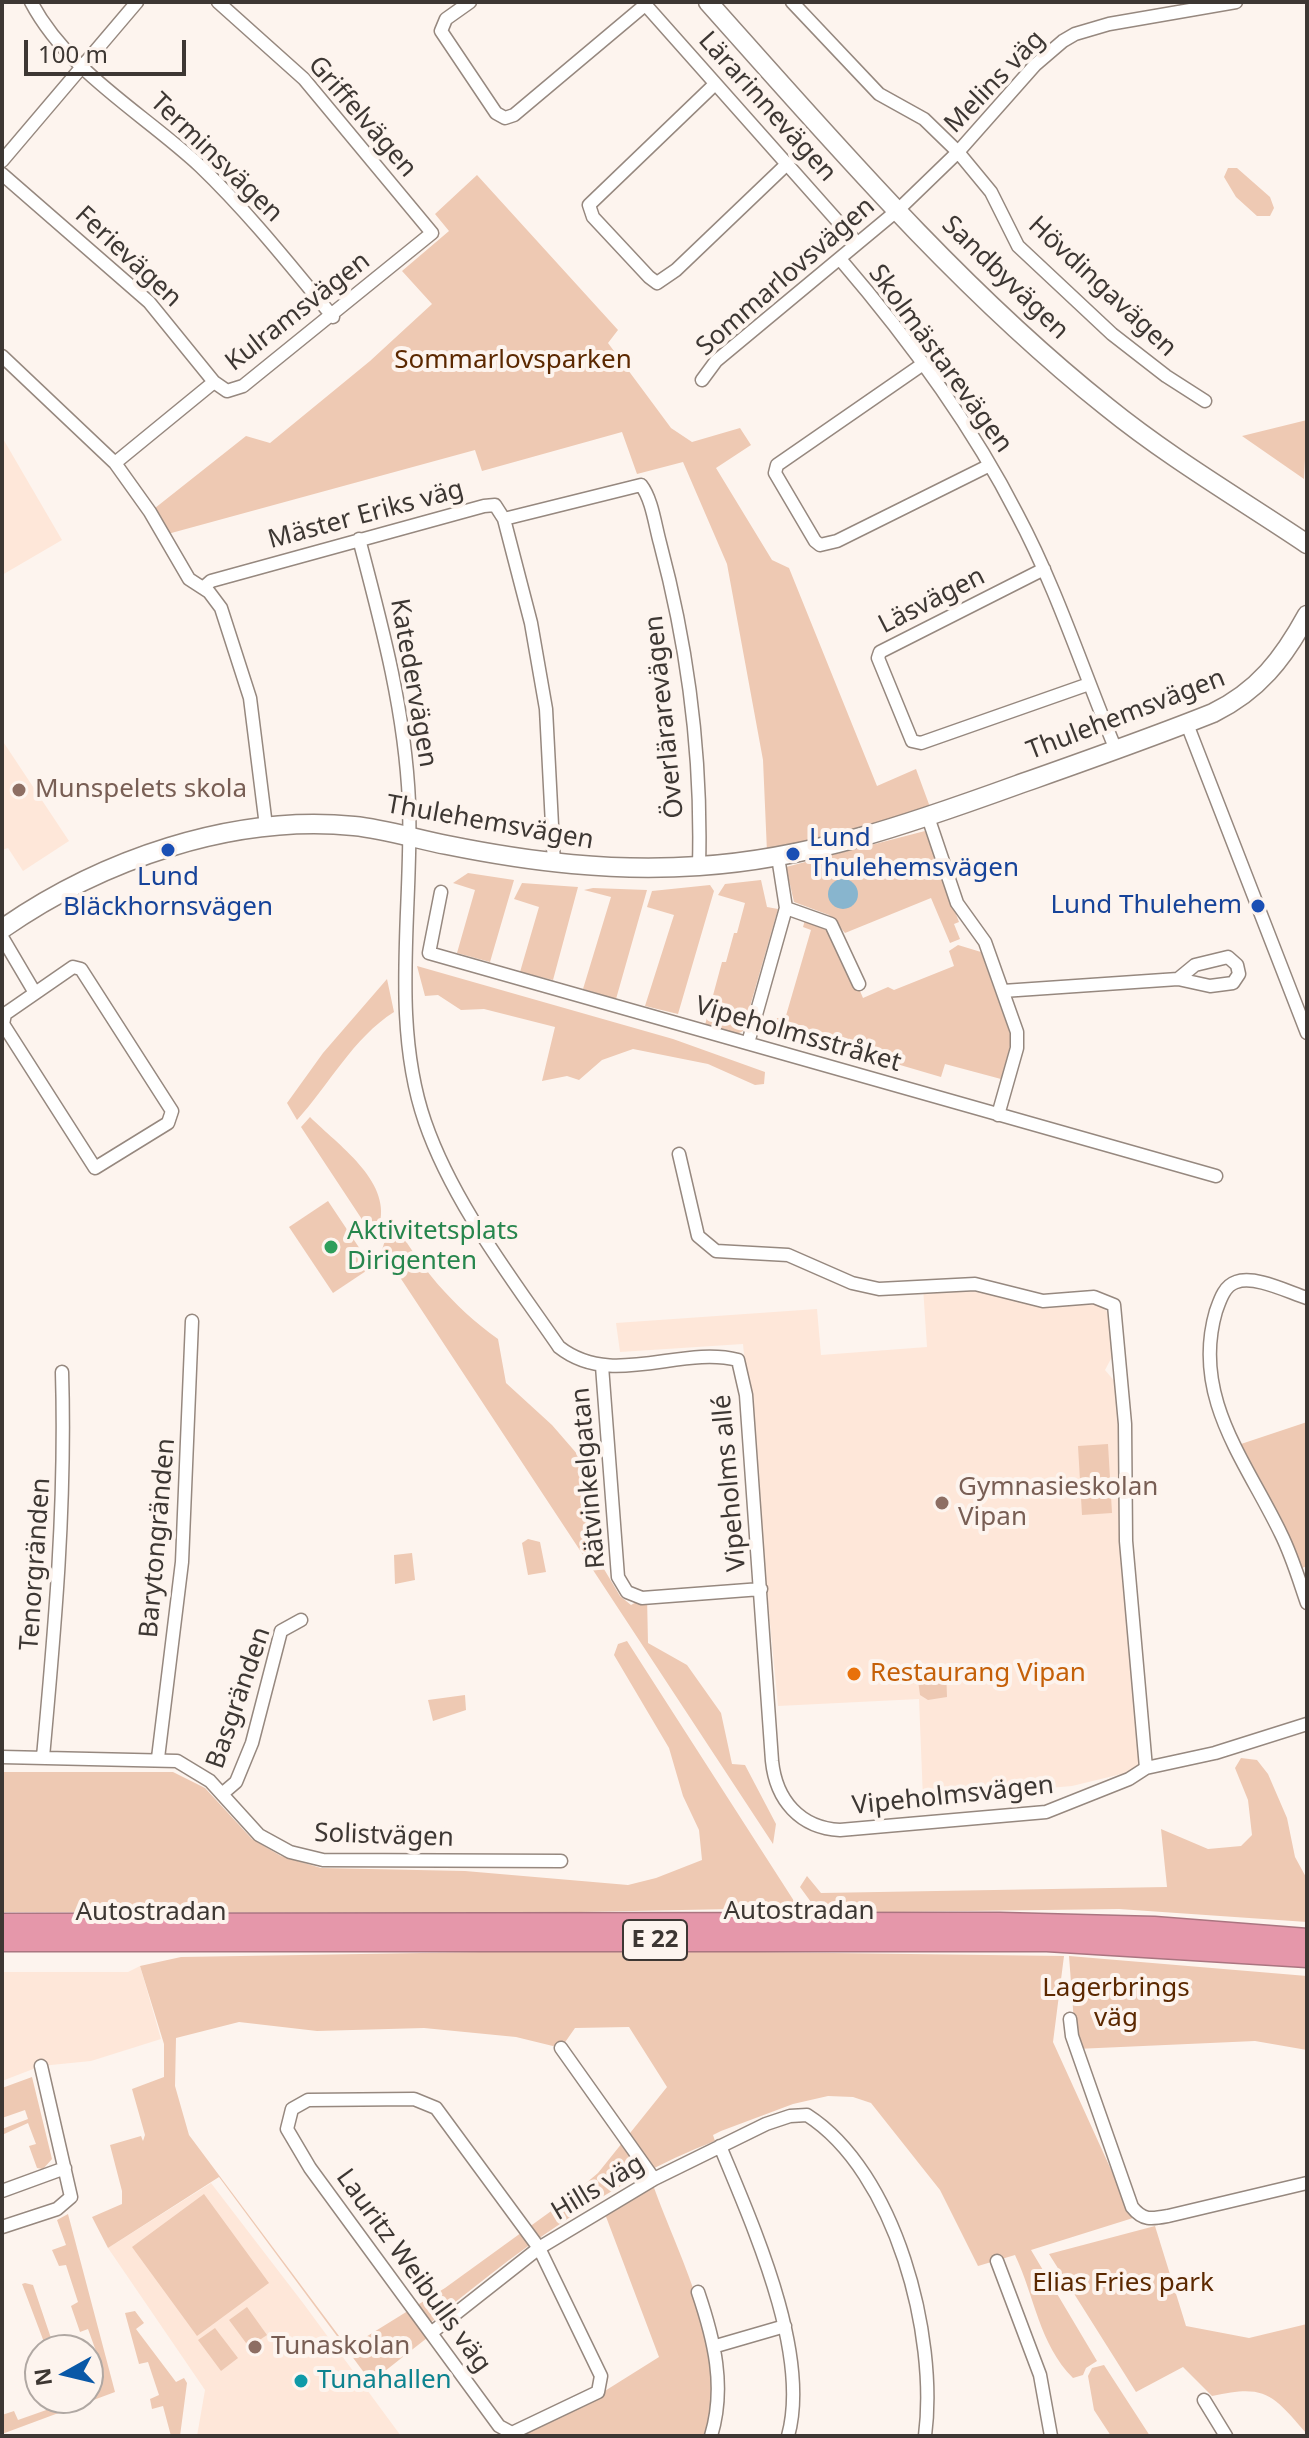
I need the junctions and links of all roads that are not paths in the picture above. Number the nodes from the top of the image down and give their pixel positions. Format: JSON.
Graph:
{"nodes":[{"id":1,"x":31,"y":2,"type":"edge"},
{"id":2,"x":137,"y":2,"type":"edge"},
{"id":3,"x":218,"y":2,"type":"edge"},
{"id":4,"x":470,"y":2,"type":"edge"},
{"id":5,"x":708,"y":2,"type":"edge"},
{"id":6,"x":792,"y":2,"type":"edge"},
{"id":7,"x":1158,"y":2,"type":"edge"},
{"id":8,"x":1236,"y":2,"type":"edge"},
{"id":9,"x":644,"y":4,"type":"edge"},
{"id":10,"x":1162,"y":17,"type":"junction"},
{"id":11,"x":81,"y":67,"type":"junction"},
{"id":12,"x":714,"y":85,"type":"junction"},
{"id":13,"x":958,"y":152,"type":"junction"},
{"id":14,"x":2,"y":161,"type":"edge"},
{"id":15,"x":788,"y":163,"type":"junction"},
{"id":16,"x":2,"y":174,"type":"edge"},
{"id":17,"x":899,"y":209,"type":"junction"},
{"id":18,"x":432,"y":233,"type":"joint"},
{"id":19,"x":857,"y":243,"type":"junction"},
{"id":20,"x":840,"y":259,"type":"junction"},
{"id":21,"x":333,"y":317,"type":"junction"},
{"id":22,"x":2,"y":356,"type":"edge"},
{"id":23,"x":923,"y":364,"type":"junction"},
{"id":24,"x":702,"y":380,"type":"dead end"},
{"id":25,"x":214,"y":382,"type":"junction"},
{"id":26,"x":1205,"y":401,"type":"dead end"},
{"id":27,"x":115,"y":463,"type":"junction"},
{"id":28,"x":990,"y":465,"type":"junction"},
{"id":29,"x":504,"y":519,"type":"junction"},
{"id":30,"x":359,"y":539,"type":"junction"},
{"id":31,"x":1307,"y":544,"type":"edge"},
{"id":32,"x":1044,"y":569,"type":"junction"},
{"id":33,"x":203,"y":588,"type":"junction"},
{"id":34,"x":1307,"y":615,"type":"edge"},
{"id":35,"x":1089,"y":684,"type":"junction"},
{"id":36,"x":1187,"y":724,"type":"junction"},
{"id":37,"x":1116,"y":750,"type":"junction"},
{"id":38,"x":928,"y":817,"type":"junction"},
{"id":39,"x":266,"y":826,"type":"junction"},
{"id":40,"x":409,"y":836,"type":"junction"},
{"id":41,"x":778,"y":857,"type":"junction"},
{"id":42,"x":554,"y":864,"type":"junction"},
{"id":43,"x":699,"y":866,"type":"junction"},
{"id":44,"x":441,"y":892,"type":"dead end"},
{"id":45,"x":786,"y":908,"type":"junction"},
{"id":46,"x":2,"y":929,"type":"edge"},
{"id":47,"x":2,"y":937,"type":"edge"},
{"id":48,"x":1178,"y":979,"type":"dead end"},
{"id":49,"x":859,"y":984,"type":"dead end"},
{"id":50,"x":1003,"y":991,"type":"junction"},
{"id":51,"x":35,"y":993,"type":"junction"},
{"id":52,"x":1307,"y":1033,"type":"edge"},
{"id":53,"x":748,"y":1043,"type":"junction"},
{"id":54,"x":998,"y":1115,"type":"junction"},
{"id":55,"x":679,"y":1154,"type":"dead end"},
{"id":56,"x":1216,"y":1176,"type":"dead end"},
{"id":57,"x":1307,"y":1298,"type":"edge"},
{"id":58,"x":192,"y":1321,"type":"dead end"},
{"id":59,"x":602,"y":1366,"type":"junction"},
{"id":60,"x":62,"y":1372,"type":"dead end"},
{"id":61,"x":761,"y":1589,"type":"junction"},
{"id":62,"x":1307,"y":1603,"type":"edge"},
{"id":63,"x":301,"y":1620,"type":"dead end"},
{"id":64,"x":1307,"y":1724,"type":"edge"},
{"id":65,"x":2,"y":1757,"type":"edge"},
{"id":66,"x":43,"y":1757,"type":"junction"},
{"id":67,"x":158,"y":1758,"type":"junction"},
{"id":68,"x":772,"y":1761,"type":"joint"},
{"id":69,"x":1146,"y":1768,"type":"junction"},
{"id":70,"x":222,"y":1794,"type":"junction"},
{"id":71,"x":561,"y":1861,"type":"dead end"},
{"id":72,"x":2,"y":1925,"type":"edge"},
{"id":73,"x":2,"y":1940,"type":"edge"},
{"id":74,"x":1307,"y":1944,"type":"edge"},
{"id":75,"x":1070,"y":2019,"type":"dead end"},
{"id":76,"x":561,"y":2048,"type":"dead end"},
{"id":77,"x":41,"y":2066,"type":"dead end"},
{"id":78,"x":720,"y":2146,"type":"junction"},
{"id":79,"x":65,"y":2168,"type":"junction"},
{"id":80,"x":654,"y":2179,"type":"junction"},
{"id":81,"x":1307,"y":2183,"type":"edge"},
{"id":82,"x":2,"y":2191,"type":"edge"},
{"id":83,"x":2,"y":2227,"type":"edge"},
{"id":84,"x":539,"y":2248,"type":"junction"},
{"id":85,"x":997,"y":2261,"type":"dead end"},
{"id":86,"x":698,"y":2292,"type":"dead end"},
{"id":87,"x":785,"y":2326,"type":"junction"},
{"id":88,"x":431,"y":2333,"type":"junction"},
{"id":89,"x":716,"y":2346,"type":"junction"},
{"id":90,"x":1204,"y":2400,"type":"dead end"},
{"id":91,"x":711,"y":2436,"type":"edge"},
{"id":92,"x":788,"y":2436,"type":"edge"},
{"id":93,"x":925,"y":2436,"type":"edge"},
{"id":94,"x":1051,"y":2436,"type":"edge"},
{"id":95,"x":1226,"y":2436,"type":"edge"}],
"edges":[{"from":1,"to":11,"type":"street","name":"Terminsvägen"},
{"from":2,"to":11,"type":"street"},
{"from":3,"to":18,"type":"street","name":"Griffelvägen"},
{"from":4,"to":9,"type":"street"},
{"from":5,"to":17,"type":"street","name":"Sandbyvägen"},
{"from":6,"to":13,"type":"street","name":"Hövdingavägen"},
{"from":7,"to":10,"type":"street"},
{"from":8,"to":10,"type":"street","name":"Melins väg"},
{"from":9,"to":12,"type":"street","name":"Lärarinnevägen"},
{"from":10,"to":13,"type":"street","name":"Melins väg"},
{"from":11,"to":14,"type":"street"},
{"from":11,"to":21,"type":"street","name":"Terminsvägen"},
{"from":12,"to":15,"type":"street","name":"Lärarinnevägen"},
{"from":12,"to":15,"type":"street"},
{"from":13,"to":17,"type":"street","name":"Melins väg"},
{"from":13,"to":26,"type":"street","name":"Hövdingavägen"},
{"from":15,"to":19,"type":"street","name":"Lärarinnevägen"},
{"from":16,"to":25,"type":"street","name":"Ferievägen"},
{"from":17,"to":19,"type":"street","name":"Sommarlovsvägen"},
{"from":17,"to":31,"type":"street","name":"Sandbyvägen"},
{"from":18,"to":21,"type":"street","name":"Kulramsvägen"},
{"from":19,"to":20,"type":"street","name":"Sommarlovsvägen"},
{"from":20,"to":23,"type":"street","name":"Skolmästarevägen"},
{"from":20,"to":24,"type":"street","name":"Sommarlovsvägen"},
{"from":21,"to":25,"type":"street","name":"Kulramsvägen"},
{"from":22,"to":27,"type":"street"},
{"from":23,"to":28,"type":"street","name":"Skolmästarevägen"},
{"from":23,"to":28,"type":"street"},
{"from":25,"to":27,"type":"street","name":"Kulramsvägen"},
{"from":27,"to":33,"type":"street"},
{"from":28,"to":32,"type":"street","name":"Skolmästarevägen"},
{"from":29,"to":30,"type":"street","name":"Mäster Eriks väg"},
{"from":29,"to":42,"type":"street"},
{"from":29,"to":43,"type":"street","name":"Överlärarevägen"},
{"from":30,"to":33,"type":"street","name":"Mäster Eriks väg"},
{"from":30,"to":40,"type":"street","name":"Katedervägen"},
{"from":32,"to":35,"type":"street","name":"Skolmästarevägen"},
{"from":32,"to":35,"type":"street","name":"Läsvägen"},
{"from":33,"to":39,"type":"street"},
{"from":34,"to":36,"type":"street","name":"Thulehemsvägen"},
{"from":35,"to":37,"type":"street","name":"Skolmästarevägen"},
{"from":36,"to":37,"type":"street","name":"Thulehemsvägen"},
{"from":36,"to":52,"type":"street"},
{"from":37,"to":38,"type":"street","name":"Thulehemsvägen"},
{"from":38,"to":41,"type":"street","name":"Thulehemsvägen"},
{"from":38,"to":50,"type":"street"},
{"from":39,"to":40,"type":"street","name":"Thulehemsvägen"},
{"from":39,"to":46,"type":"street","name":"Thulehemsvägen"},
{"from":40,"to":42,"type":"street","name":"Thulehemsvägen"},
{"from":40,"to":59,"type":"street","name":"Vipeholms allé"},
{"from":41,"to":43,"type":"street","name":"Thulehemsvägen"},
{"from":41,"to":45,"type":"street"},
{"from":42,"to":43,"type":"street","name":"Thulehemsvägen"},
{"from":44,"to":53,"type":"street","name":"Vipeholmsstråket"},
{"from":45,"to":49,"type":"street"},
{"from":45,"to":53,"type":"street"},
{"from":47,"to":51,"type":"street"},
{"from":48,"to":50,"type":"street"},
{"from":50,"to":54,"type":"street"},
{"from":51,"to":51,"type":"street"},
{"from":53,"to":54,"type":"street","name":"Vipeholmsstråket"},
{"from":54,"to":56,"type":"street","name":"Vipeholmsstråket"},
{"from":55,"to":69,"type":"street"},
{"from":57,"to":62,"type":"street"},
{"from":58,"to":67,"type":"street","name":"Barytongränden"},
{"from":59,"to":61,"type":"street","name":"Rätvinkelgatan"},
{"from":59,"to":61,"type":"street","name":"Vipeholms allé"},
{"from":60,"to":66,"type":"street","name":"Tenorgränden"},
{"from":61,"to":68,"type":"street","name":"Vipeholms allé"},
{"from":63,"to":70,"type":"street","name":"Basgränden"},
{"from":64,"to":69,"type":"street","name":"Vipeholmsvägen"},
{"from":65,"to":66,"type":"street","name":"Solistvägen"},
{"from":66,"to":67,"type":"street","name":"Solistvägen"},
{"from":67,"to":70,"type":"street","name":"Solistvägen"},
{"from":68,"to":69,"type":"street","name":"Vipeholmsvägen"},
{"from":70,"to":71,"type":"street","name":"Solistvägen"},
{"from":72,"to":74,"type":"highway","name":"Autostradan","number":"E 22"},
{"from":73,"to":74,"type":"highway","name":"Autostradan","number":"E 22"},
{"from":75,"to":81,"type":"street"},
{"from":76,"to":80,"type":"street"},
{"from":77,"to":79,"type":"street"},
{"from":78,"to":80,"type":"street","name":"Hills väg"},
{"from":78,"to":87,"type":"street"},
{"from":78,"to":93,"type":"street","name":"Hills väg"},
{"from":79,"to":82,"type":"street"},
{"from":79,"to":83,"type":"street"},
{"from":80,"to":84,"type":"street","name":"Hills väg"},
{"from":84,"to":88,"type":"street","name":"Hills väg"},
{"from":84,"to":88,"type":"street","name":"Lauritz Weibulls väg"},
{"from":84,"to":88,"type":"street","name":"Lauritz Weibulls väg"},
{"from":85,"to":94,"type":"street"},
{"from":86,"to":89,"type":"street"},
{"from":87,"to":89,"type":"street"},
{"from":87,"to":92,"type":"street"},
{"from":89,"to":91,"type":"street"},
{"from":90,"to":95,"type":"street"}]}
